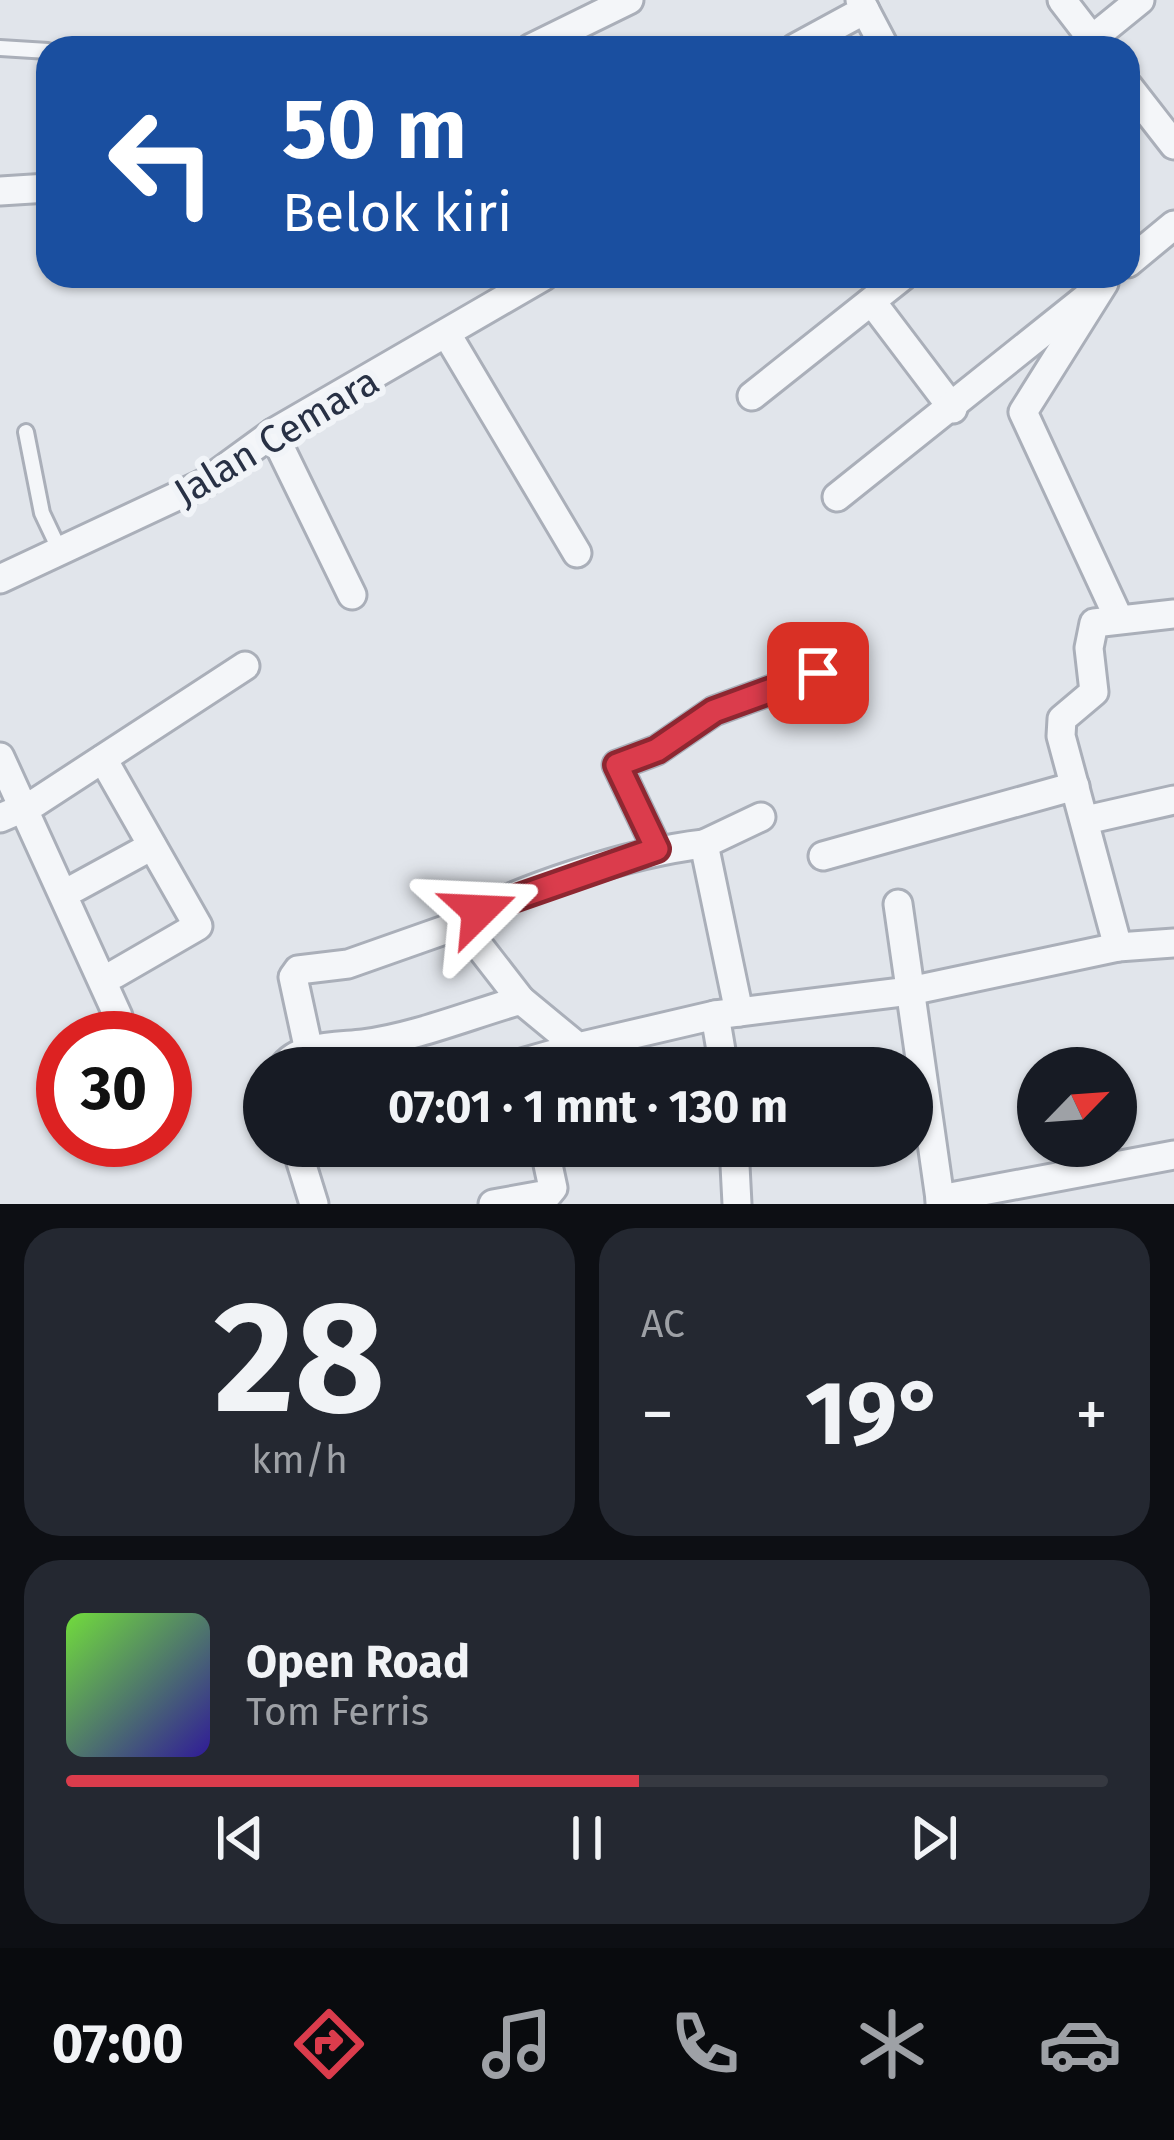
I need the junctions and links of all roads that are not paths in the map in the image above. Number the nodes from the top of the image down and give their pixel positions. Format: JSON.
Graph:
{"nodes":[{"id":1,"x":629,"y":0,"type":"edge"},
{"id":2,"x":1062,"y":0,"type":"edge"},
{"id":3,"x":1140,"y":0,"type":"edge"},
{"id":4,"x":862,"y":5,"type":"edge"},
{"id":5,"x":556,"y":36,"type":"edge"},
{"id":6,"x":814,"y":36,"type":"edge"},
{"id":7,"x":879,"y":36,"type":"edge"},
{"id":8,"x":1090,"y":36,"type":"edge"},
{"id":9,"x":1102,"y":36,"type":"edge"},
{"id":10,"x":0,"y":48,"type":"edge"},
{"id":11,"x":36,"y":50,"type":"edge"},
{"id":12,"x":1140,"y":103,"type":"edge"},
{"id":13,"x":1173,"y":141,"type":"edge"},
{"id":14,"x":36,"y":189,"type":"edge"},
{"id":15,"x":0,"y":191,"type":"edge"},
{"id":16,"x":1174,"y":225,"type":"edge"},
{"id":17,"x":1140,"y":253,"type":"edge"},
{"id":18,"x":525,"y":288,"type":"edge"},
{"id":19,"x":889,"y":288,"type":"edge"},
{"id":20,"x":1097,"y":288,"type":"edge"},
{"id":21,"x":1102,"y":288,"type":"edge"},
{"id":22,"x":872,"y":302,"type":"junction"},
{"id":23,"x":448,"y":336,"type":"junction"},
{"id":24,"x":752,"y":396,"type":"dead end"},
{"id":25,"x":953,"y":410,"type":"junction"},
{"id":26,"x":26,"y":432,"type":"dead end"},
{"id":27,"x":273,"y":434,"type":"junction"},
{"id":28,"x":837,"y":497,"type":"dead end"},
{"id":29,"x":59,"y":551,"type":"junction"},
{"id":30,"x":577,"y":553,"type":"dead end"},
{"id":31,"x":0,"y":579,"type":"edge"},
{"id":32,"x":352,"y":595,"type":"dead end"},
{"id":33,"x":1174,"y":614,"type":"edge"},
{"id":34,"x":1118,"y":617,"type":"junction"},
{"id":35,"x":245,"y":666,"type":"dead end"},
{"id":36,"x":818,"y":673,"type":"dead end"},
{"id":37,"x":0,"y":758,"type":"edge"},
{"id":38,"x":103,"y":759,"type":"junction"},
{"id":39,"x":1075,"y":786,"type":"junction"},
{"id":40,"x":1174,"y":800,"type":"edge"},
{"id":41,"x":11,"y":814,"type":"edge"},
{"id":42,"x":761,"y":817,"type":"dead end"},
{"id":43,"x":1086,"y":820,"type":"junction"},
{"id":44,"x":704,"y":844,"type":"junction"},
{"id":45,"x":152,"y":846,"type":"junction"},
{"id":46,"x":657,"y":849,"type":"junction"},
{"id":47,"x":823,"y":856,"type":"dead end"},
{"id":48,"x":75,"y":888,"type":"dead end"},
{"id":49,"x":898,"y":904,"type":"dead end"},
{"id":50,"x":453,"y":927,"type":"junction"},
{"id":51,"x":1174,"y":944,"type":"edge"},
{"id":52,"x":1118,"y":947,"type":"junction"},
{"id":53,"x":116,"y":974,"type":"dead end"},
{"id":54,"x":910,"y":991,"type":"junction"},
{"id":55,"x":521,"y":1000,"type":"junction"},
{"id":56,"x":115,"y":1011,"type":"edge"},
{"id":57,"x":727,"y":1013,"type":"junction"},
{"id":58,"x":308,"y":1047,"type":"edge"},
{"id":59,"x":338,"y":1047,"type":"edge"},
{"id":60,"x":578,"y":1047,"type":"joint"},
{"id":61,"x":725,"y":1047,"type":"edge"},
{"id":62,"x":1174,"y":1155,"type":"edge"},
{"id":63,"x":303,"y":1167,"type":"edge"},
{"id":64,"x":548,"y":1167,"type":"edge"},
{"id":65,"x":735,"y":1167,"type":"edge"},
{"id":66,"x":940,"y":1201,"type":"edge"},
{"id":67,"x":314,"y":1204,"type":"edge"},
{"id":68,"x":494,"y":1204,"type":"edge"},
{"id":69,"x":737,"y":1204,"type":"edge"}],
"edges":[{"from":1,"to":5,"type":"street"},
{"from":2,"to":8,"type":"street"},
{"from":3,"to":9,"type":"street"},
{"from":4,"to":6,"type":"street"},
{"from":4,"to":7,"type":"street"},
{"from":10,"to":11,"type":"lane"},
{"from":12,"to":13,"type":"street"},
{"from":14,"to":15,"type":"street"},
{"from":16,"to":17,"type":"street"},
{"from":18,"to":23,"type":"street","name":"Jalan Cemara"},
{"from":19,"to":22,"type":"street"},
{"from":20,"to":25,"type":"street"},
{"from":21,"to":34,"type":"street"},
{"from":22,"to":24,"type":"street"},
{"from":22,"to":25,"type":"street"},
{"from":23,"to":27,"type":"street","name":"Jalan Cemara"},
{"from":23,"to":30,"type":"street"},
{"from":25,"to":28,"type":"street"},
{"from":26,"to":29,"type":"lane"},
{"from":27,"to":29,"type":"street","name":"Jalan Cemara"},
{"from":27,"to":32,"type":"street"},
{"from":29,"to":31,"type":"street","name":"Jalan Cemara"},
{"from":33,"to":34,"type":"street"},
{"from":34,"to":39,"type":"street"},
{"from":35,"to":38,"type":"street"},
{"from":36,"to":46,"type":"street"},
{"from":37,"to":41,"type":"street"},
{"from":38,"to":41,"type":"street"},
{"from":38,"to":45,"type":"street"},
{"from":39,"to":43,"type":"street"},
{"from":39,"to":47,"type":"street"},
{"from":40,"to":43,"type":"street"},
{"from":41,"to":56,"type":"street"},
{"from":42,"to":44,"type":"street"},
{"from":43,"to":52,"type":"street"},
{"from":44,"to":46,"type":"street"},
{"from":44,"to":57,"type":"street"},
{"from":45,"to":48,"type":"street"},
{"from":45,"to":53,"type":"street"},
{"from":46,"to":50,"type":"street"},
{"from":49,"to":54,"type":"street"},
{"from":50,"to":55,"type":"street"},
{"from":50,"to":58,"type":"street"},
{"from":51,"to":52,"type":"street"},
{"from":52,"to":54,"type":"street"},
{"from":54,"to":57,"type":"street"},
{"from":54,"to":66,"type":"street"},
{"from":55,"to":59,"type":"street"},
{"from":55,"to":60,"type":"street"},
{"from":57,"to":60,"type":"street"},
{"from":57,"to":61,"type":"street"},
{"from":62,"to":66,"type":"street"},
{"from":63,"to":67,"type":"street"},
{"from":64,"to":68,"type":"street"},
{"from":65,"to":69,"type":"street"}]}
